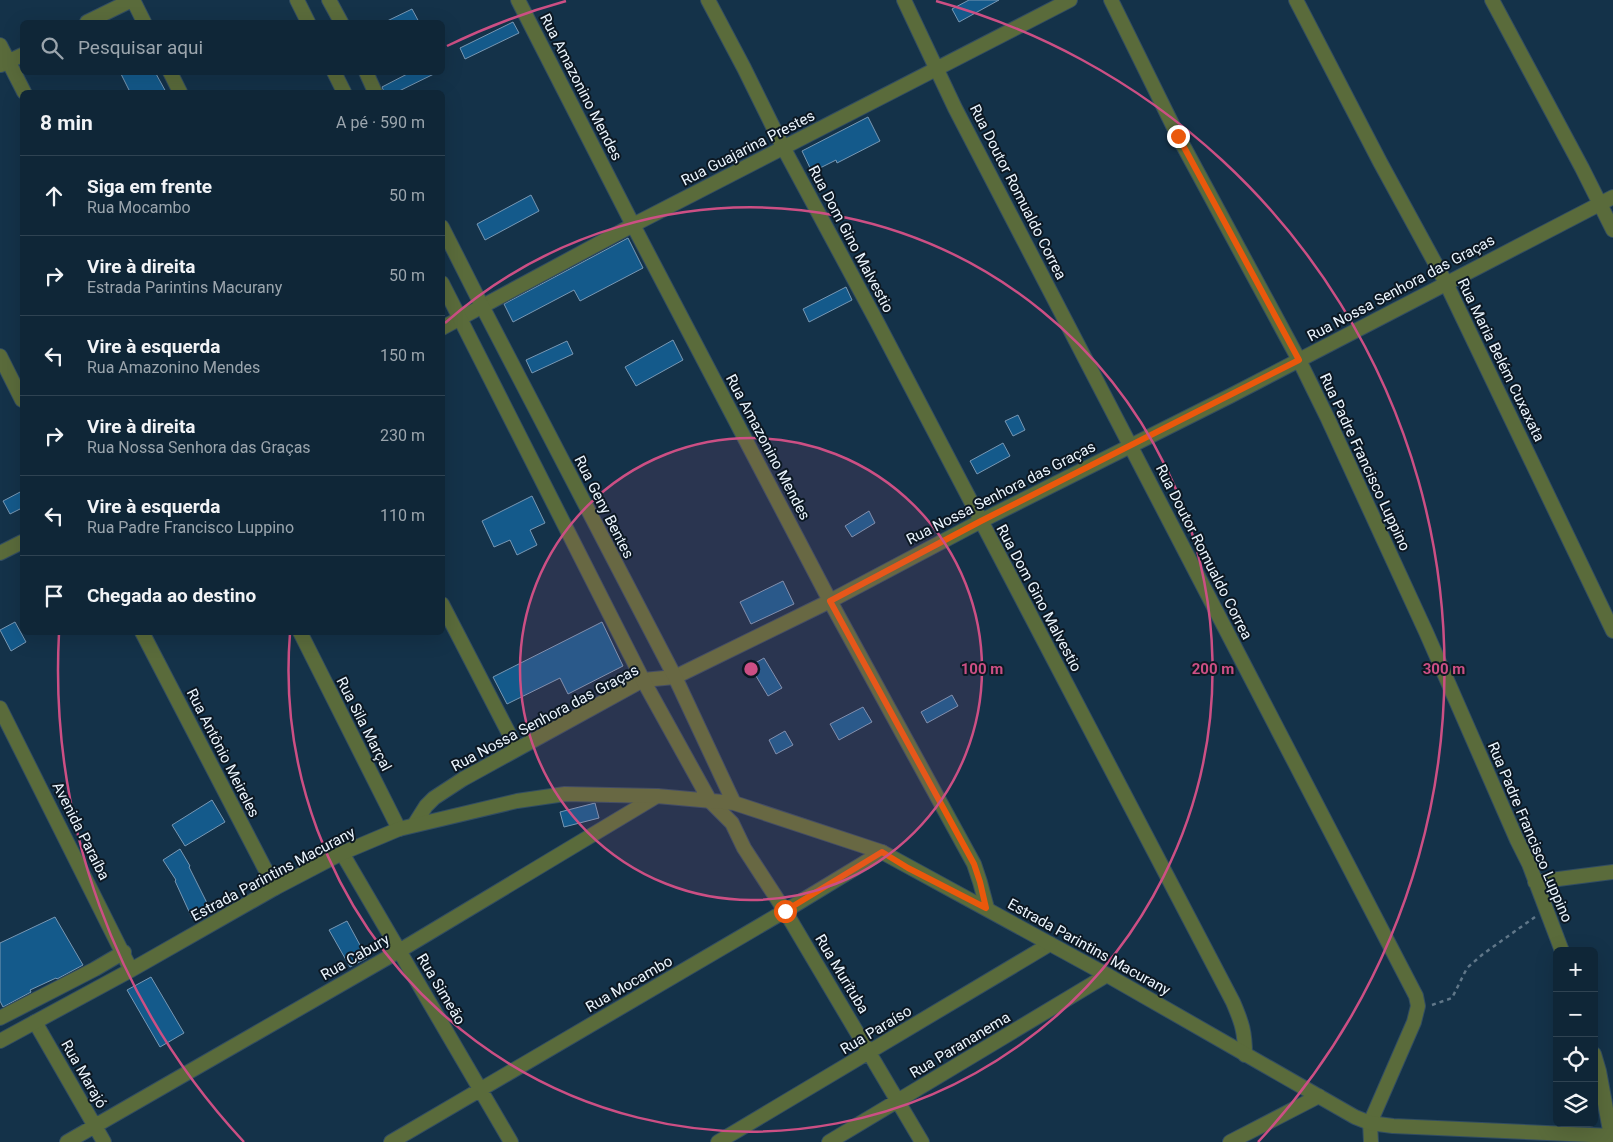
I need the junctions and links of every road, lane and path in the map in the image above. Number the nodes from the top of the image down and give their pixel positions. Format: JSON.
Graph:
{"nodes":[{"id":1,"x":132,"y":0,"type":"edge"},
{"id":2,"x":297,"y":0,"type":"edge"},
{"id":3,"x":329,"y":0,"type":"edge"},
{"id":4,"x":518,"y":0,"type":"edge"},
{"id":5,"x":708,"y":0,"type":"edge"},
{"id":6,"x":904,"y":0,"type":"edge"},
{"id":7,"x":1070,"y":0,"type":"edge"},
{"id":8,"x":1110,"y":0,"type":"edge"},
{"id":9,"x":1296,"y":0,"type":"edge"},
{"id":10,"x":1492,"y":0,"type":"edge"},
{"id":11,"x":91,"y":20,"type":"edge"},
{"id":12,"x":143,"y":20,"type":"edge"},
{"id":13,"x":307,"y":20,"type":"edge"},
{"id":14,"x":340,"y":20,"type":"edge"},
{"id":15,"x":0,"y":45,"type":"edge"},
{"id":16,"x":20,"y":56,"type":"edge"},
{"id":17,"x":4,"y":64,"type":"edge"},
{"id":18,"x":937,"y":69,"type":"junction"},
{"id":19,"x":172,"y":75,"type":"edge"},
{"id":20,"x":336,"y":75,"type":"edge"},
{"id":21,"x":368,"y":75,"type":"edge"},
{"id":22,"x":23,"y":90,"type":"edge"},
{"id":23,"x":179,"y":90,"type":"edge"},
{"id":24,"x":343,"y":90,"type":"edge"},
{"id":25,"x":375,"y":90,"type":"edge"},
{"id":26,"x":783,"y":147,"type":"junction"},
{"id":27,"x":1613,"y":196,"type":"edge"},
{"id":28,"x":1598,"y":204,"type":"junction"},
{"id":29,"x":633,"y":225,"type":"junction"},
{"id":30,"x":1613,"y":230,"type":"edge"},
{"id":31,"x":445,"y":233,"type":"edge"},
{"id":32,"x":1446,"y":283,"type":"junction"},
{"id":33,"x":445,"y":289,"type":"edge"},
{"id":34,"x":482,"y":306,"type":"junction"},
{"id":35,"x":461,"y":319,"type":"junction"},
{"id":36,"x":445,"y":327,"type":"edge"},
{"id":37,"x":0,"y":356,"type":"edge"},
{"id":38,"x":1299,"y":360,"type":"junction"},
{"id":39,"x":20,"y":396,"type":"edge"},
{"id":40,"x":1130,"y":446,"type":"junction"},
{"id":41,"x":981,"y":521,"type":"junction"},
{"id":42,"x":20,"y":543,"type":"edge"},
{"id":43,"x":0,"y":553,"type":"edge"},
{"id":44,"x":830,"y":601,"type":"junction"},
{"id":45,"x":445,"y":610,"type":"edge"},
{"id":46,"x":1613,"y":631,"type":"edge"},
{"id":47,"x":144,"y":635,"type":"edge"},
{"id":48,"x":302,"y":635,"type":"edge"},
{"id":49,"x":674,"y":677,"type":"junction"},
{"id":50,"x":643,"y":680,"type":"junction"},
{"id":51,"x":0,"y":708,"type":"edge"},
{"id":52,"x":517,"y":749,"type":"junction"},
{"id":53,"x":657,"y":796,"type":"junction"},
{"id":54,"x":710,"y":801,"type":"junction"},
{"id":55,"x":734,"y":803,"type":"junction"},
{"id":56,"x":732,"y":823,"type":"junction"},
{"id":57,"x":414,"y":825,"type":"junction"},
{"id":58,"x":399,"y":829,"type":"junction"},
{"id":59,"x":882,"y":852,"type":"junction"},
{"id":60,"x":342,"y":853,"type":"junction"},
{"id":61,"x":1613,"y":872,"type":"edge"},
{"id":62,"x":1535,"y":882,"type":"junction"},
{"id":63,"x":275,"y":888,"type":"junction"},
{"id":64,"x":986,"y":908,"type":"junction"},
{"id":65,"x":1547,"y":909,"type":"junction"},
{"id":66,"x":785,"y":911,"type":"junction"},
{"id":67,"x":1050,"y":944,"type":"junction"},
{"id":68,"x":1561,"y":947,"type":"edge"},
{"id":69,"x":399,"y":950,"type":"junction"},
{"id":70,"x":124,"y":952,"type":"junction"},
{"id":71,"x":131,"y":970,"type":"junction"},
{"id":72,"x":1107,"y":975,"type":"junction"},
{"id":73,"x":1418,"y":1006,"type":"junction"},
{"id":74,"x":0,"y":1019,"type":"edge"},
{"id":75,"x":35,"y":1022,"type":"junction"},
{"id":76,"x":5,"y":1038,"type":"edge"},
{"id":77,"x":869,"y":1053,"type":"junction"},
{"id":78,"x":1245,"y":1055,"type":"junction"},
{"id":79,"x":1598,"y":1068,"type":"edge"},
{"id":80,"x":481,"y":1090,"type":"junction"},
{"id":81,"x":1319,"y":1096,"type":"junction"},
{"id":82,"x":897,"y":1101,"type":"junction"},
{"id":83,"x":1370,"y":1123,"type":"junction"},
{"id":84,"x":95,"y":1126,"type":"junction"},
{"id":85,"x":1612,"y":1136,"type":"edge"},
{"id":86,"x":67,"y":1142,"type":"edge"},
{"id":87,"x":104,"y":1142,"type":"edge"},
{"id":88,"x":392,"y":1142,"type":"edge"},
{"id":89,"x":511,"y":1142,"type":"edge"},
{"id":90,"x":718,"y":1142,"type":"edge"},
{"id":91,"x":828,"y":1142,"type":"edge"},
{"id":92,"x":922,"y":1142,"type":"edge"},
{"id":93,"x":1230,"y":1142,"type":"edge"},
{"id":94,"x":1371,"y":1142,"type":"edge"}],
"edges":[{"from":1,"to":11,"type":"street"},
{"from":1,"to":12,"type":"street"},
{"from":2,"to":13,"type":"street"},
{"from":3,"to":14,"type":"street"},
{"from":4,"to":29,"type":"street","name":"Rua Amazonino Mendes"},
{"from":5,"to":26,"type":"street","name":"Rua Dom Gino Malvestio"},
{"from":6,"to":18,"type":"street","name":"Rua Doutor Romualdo Correa"},
{"from":7,"to":18,"type":"street","name":"Rua Guajarina Prestes"},
{"from":8,"to":38,"type":"street","name":"Rua Padre Francisco Luppino"},
{"from":9,"to":32,"type":"street","name":"Rua Maria Belém Cuxaxata"},
{"from":10,"to":28,"type":"street"},
{"from":15,"to":17,"type":"street"},
{"from":16,"to":17,"type":"street"},
{"from":17,"to":22,"type":"street"},
{"from":18,"to":26,"type":"street","name":"Rua Guajarina Prestes"},
{"from":18,"to":40,"type":"street","name":"Rua Doutor Romualdo Correa"},
{"from":19,"to":23,"type":"street"},
{"from":20,"to":24,"type":"street"},
{"from":21,"to":25,"type":"street"},
{"from":26,"to":29,"type":"street","name":"Rua Guajarina Prestes"},
{"from":26,"to":41,"type":"street","name":"Rua Dom Gino Malvestio"},
{"from":27,"to":28,"type":"street","name":"Rua Nossa Senhora das Graças"},
{"from":28,"to":30,"type":"street"},
{"from":28,"to":32,"type":"street","name":"Rua Nossa Senhora das Graças"},
{"from":29,"to":34,"type":"street","name":"Rua Guajarina Prestes"},
{"from":29,"to":44,"type":"street","name":"Rua Amazonino Mendes"},
{"from":31,"to":34,"type":"street","name":"Rua Geny Bentes"},
{"from":32,"to":38,"type":"street","name":"Rua Nossa Senhora das Graças"},
{"from":32,"to":46,"type":"street","name":"Rua Maria Belém Cuxaxata"},
{"from":33,"to":35,"type":"street"},
{"from":34,"to":35,"type":"street","name":"Rua Guajarina Prestes"},
{"from":34,"to":49,"type":"street","name":"Rua Geny Bentes"},
{"from":35,"to":36,"type":"street","name":"Rua Guajarina Prestes"},
{"from":35,"to":50,"type":"street"},
{"from":37,"to":39,"type":"street"},
{"from":38,"to":40,"type":"street","name":"Rua Nossa Senhora das Graças"},
{"from":38,"to":62,"type":"street","name":"Rua Padre Francisco Luppino"},
{"from":40,"to":41,"type":"street","name":"Rua Nossa Senhora das Graças"},
{"from":40,"to":73,"type":"street","name":"Rua Doutor Romualdo Correa"},
{"from":41,"to":44,"type":"street","name":"Rua Nossa Senhora das Graças"},
{"from":41,"to":78,"type":"street","name":"Rua Dom Gino Malvestio"},
{"from":42,"to":43,"type":"street"},
{"from":44,"to":49,"type":"street","name":"Rua Nossa Senhora das Graças"},
{"from":44,"to":64,"type":"street","name":"Rua Amazonino Mendes"},
{"from":45,"to":52,"type":"street"},
{"from":47,"to":63,"type":"street","name":"Rua Antônio Meireles"},
{"from":48,"to":58,"type":"street","name":"Rua Sila Marçal"},
{"from":49,"to":50,"type":"street","name":"Rua Nossa Senhora das Graças"},
{"from":49,"to":55,"type":"street","name":"Rua Geny Bentes"},
{"from":50,"to":52,"type":"street","name":"Rua Nossa Senhora das Graças"},
{"from":50,"to":54,"type":"street"},
{"from":51,"to":70,"type":"street","name":"Avenida Paraíba"},
{"from":52,"to":57,"type":"street","name":"Rua Nossa Senhora das Graças"},
{"from":53,"to":54,"type":"street","name":"Estrada Parintins Macurany"},
{"from":53,"to":57,"type":"street","name":"Estrada Parintins Macurany"},
{"from":53,"to":69,"type":"street","name":"Rua Cabury"},
{"from":54,"to":55,"type":"street","name":"Estrada Parintins Macurany"},
{"from":54,"to":56,"type":"street","name":"Rua Murituba"},
{"from":55,"to":56,"type":"street"},
{"from":55,"to":59,"type":"street","name":"Estrada Parintins Macurany"},
{"from":56,"to":66,"type":"street","name":"Rua Murituba"},
{"from":57,"to":58,"type":"street","name":"Estrada Parintins Macurany"},
{"from":58,"to":60,"type":"street","name":"Estrada Parintins Macurany"},
{"from":59,"to":64,"type":"street","name":"Estrada Parintins Macurany"},
{"from":59,"to":66,"type":"street","name":"Rua Mocambo"},
{"from":60,"to":63,"type":"street","name":"Estrada Parintins Macurany"},
{"from":60,"to":69,"type":"street","name":"Rua Simeão"},
{"from":61,"to":62,"type":"street"},
{"from":62,"to":65,"type":"street","name":"Rua Padre Francisco Luppino"},
{"from":63,"to":71,"type":"street","name":"Estrada Parintins Macurany"},
{"from":64,"to":67,"type":"street","name":"Estrada Parintins Macurany"},
{"from":65,"to":68,"type":"street","name":"Rua Padre Francisco Luppino"},
{"from":65,"to":73,"type":"path"},
{"from":66,"to":77,"type":"street","name":"Rua Murituba"},
{"from":66,"to":80,"type":"street","name":"Rua Mocambo"},
{"from":67,"to":72,"type":"street","name":"Estrada Parintins Macurany"},
{"from":67,"to":77,"type":"street","name":"Rua Paraíso"},
{"from":69,"to":80,"type":"street","name":"Rua Simeão"},
{"from":69,"to":84,"type":"street","name":"Rua Cabury"},
{"from":70,"to":71,"type":"street","name":"Avenida Paraíba"},
{"from":70,"to":74,"type":"street"},
{"from":71,"to":75,"type":"street","name":"Estrada Parintins Macurany"},
{"from":72,"to":78,"type":"street","name":"Estrada Parintins Macurany"},
{"from":72,"to":82,"type":"street","name":"Rua Parananema"},
{"from":73,"to":83,"type":"street"},
{"from":74,"to":76,"type":"street"},
{"from":75,"to":76,"type":"street","name":"Estrada Parintins Macurany"},
{"from":75,"to":84,"type":"street","name":"Rua Marajó"},
{"from":77,"to":82,"type":"street","name":"Rua Murituba"},
{"from":77,"to":90,"type":"street","name":"Rua Paraíso"},
{"from":78,"to":81,"type":"street","name":"Estrada Parintins Macurany"},
{"from":79,"to":85,"type":"street"},
{"from":80,"to":88,"type":"street","name":"Rua Mocambo"},
{"from":80,"to":89,"type":"street","name":"Rua Simeão"},
{"from":81,"to":83,"type":"street","name":"Estrada Parintins Macurany"},
{"from":81,"to":93,"type":"street"},
{"from":82,"to":91,"type":"street","name":"Rua Parananema"},
{"from":82,"to":92,"type":"street","name":"Rua Murituba"},
{"from":83,"to":85,"type":"street","name":"Estrada Parintins Macurany"},
{"from":83,"to":94,"type":"street"},
{"from":84,"to":86,"type":"street","name":"Rua Cabury"},
{"from":84,"to":87,"type":"street","name":"Rua Marajó"}]}
